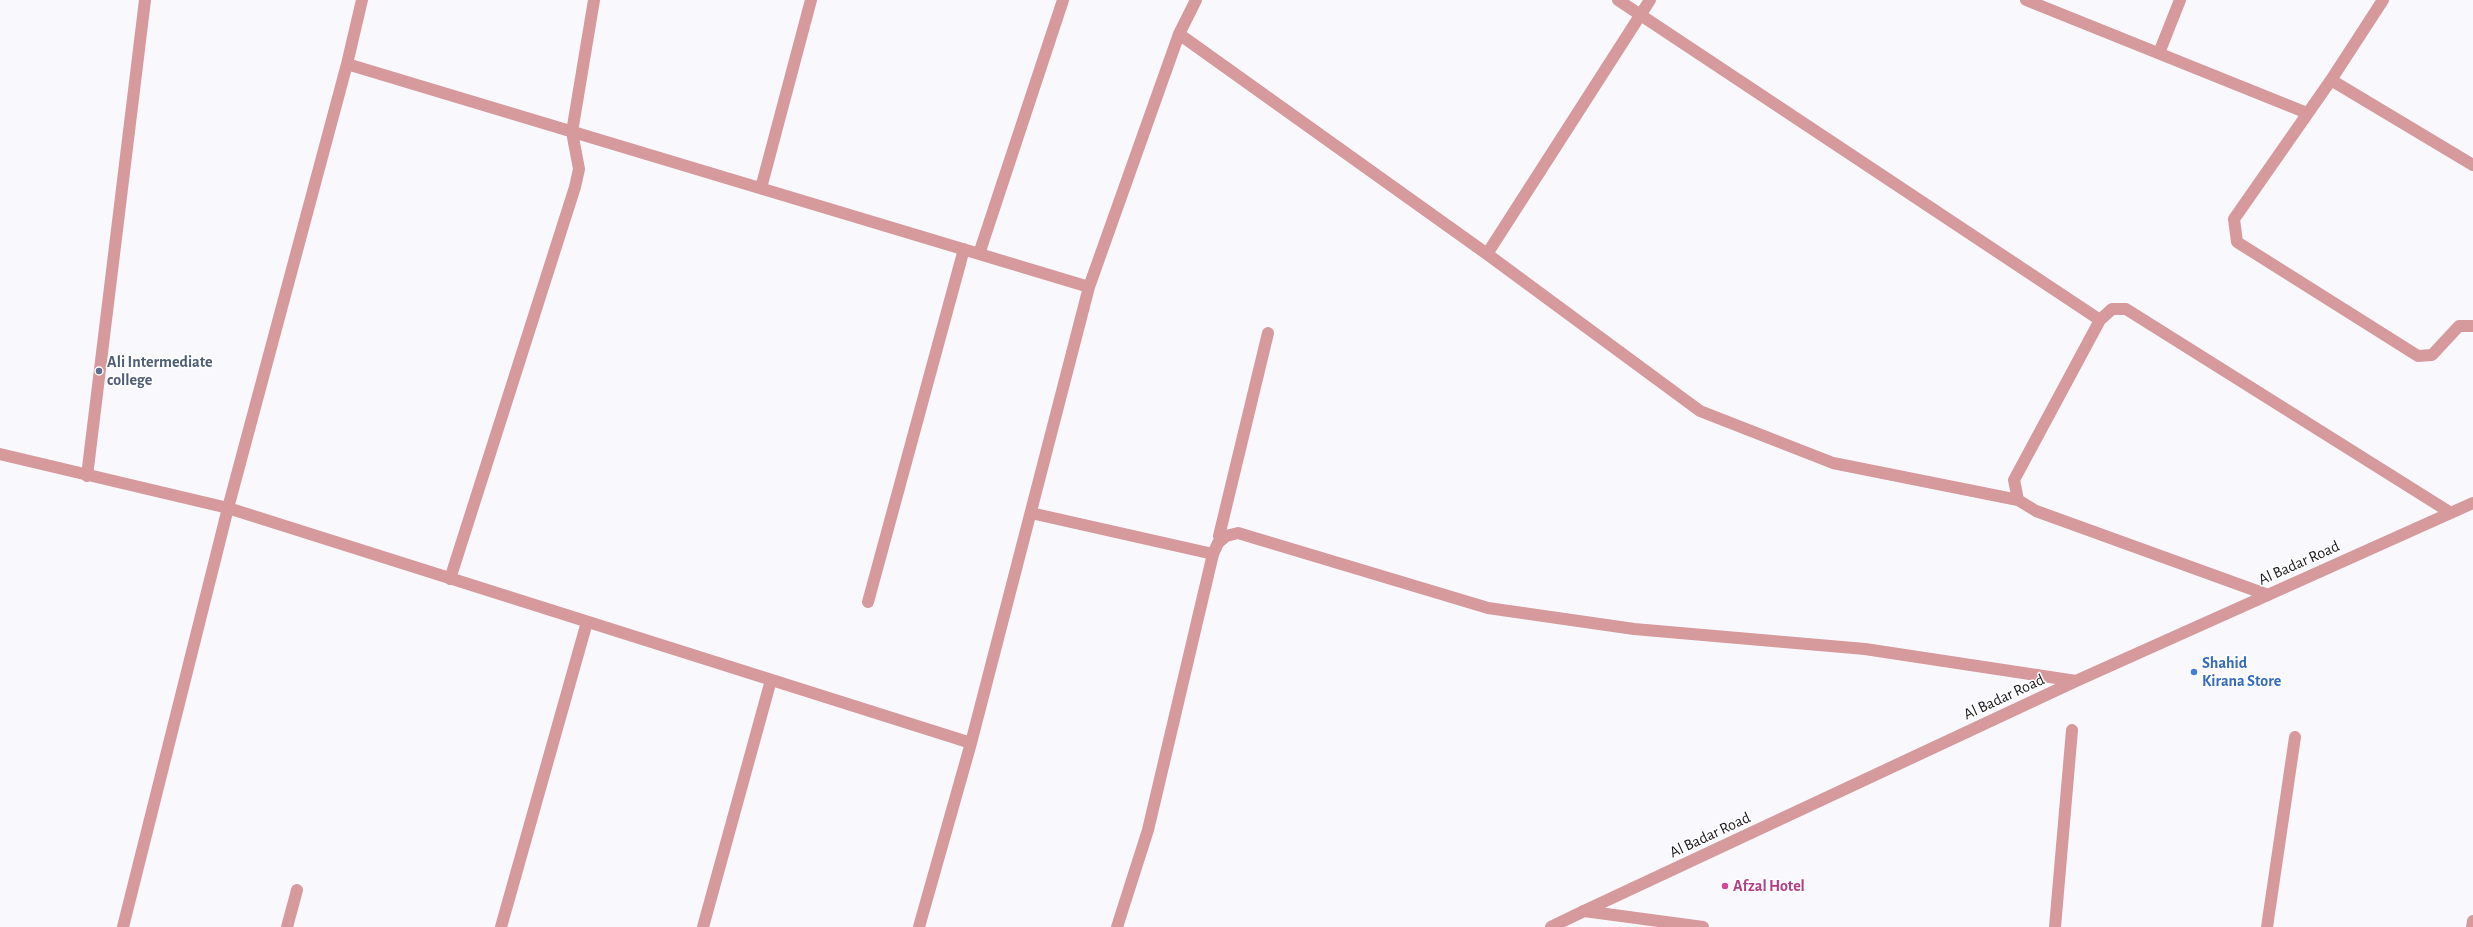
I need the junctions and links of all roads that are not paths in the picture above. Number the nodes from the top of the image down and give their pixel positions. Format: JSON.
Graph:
{"nodes":[{"id":1,"x":145,"y":0,"type":"edge"},
{"id":2,"x":362,"y":0,"type":"edge"},
{"id":3,"x":594,"y":0,"type":"edge"},
{"id":4,"x":811,"y":0,"type":"edge"},
{"id":5,"x":1063,"y":0,"type":"edge"},
{"id":6,"x":1196,"y":0,"type":"edge"},
{"id":7,"x":1618,"y":0,"type":"edge"},
{"id":8,"x":1650,"y":0,"type":"edge"},
{"id":9,"x":2026,"y":0,"type":"edge"},
{"id":10,"x":2180,"y":0,"type":"edge"},
{"id":11,"x":2383,"y":0,"type":"edge"},
{"id":12,"x":1640,"y":15,"type":"junction"},
{"id":13,"x":1179,"y":34,"type":"junction"},
{"id":14,"x":2159,"y":53,"type":"junction"},
{"id":15,"x":347,"y":64,"type":"junction"},
{"id":16,"x":2331,"y":80,"type":"junction"},
{"id":17,"x":2307,"y":113,"type":"junction"},
{"id":18,"x":572,"y":132,"type":"junction"},
{"id":19,"x":2473,"y":165,"type":"edge"},
{"id":20,"x":761,"y":188,"type":"junction"},
{"id":21,"x":964,"y":250,"type":"junction"},
{"id":22,"x":979,"y":254,"type":"junction"},
{"id":23,"x":1487,"y":254,"type":"junction"},
{"id":24,"x":1089,"y":287,"type":"junction"},
{"id":25,"x":2100,"y":320,"type":"junction"},
{"id":26,"x":2473,"y":326,"type":"edge"},
{"id":27,"x":1268,"y":333,"type":"dead end"},
{"id":28,"x":0,"y":454,"type":"edge"},
{"id":29,"x":87,"y":476,"type":"junction"},
{"id":30,"x":2018,"y":500,"type":"junction"},
{"id":31,"x":2473,"y":503,"type":"edge"},
{"id":32,"x":228,"y":508,"type":"junction"},
{"id":33,"x":1031,"y":513,"type":"junction"},
{"id":34,"x":2451,"y":513,"type":"junction"},
{"id":35,"x":1219,"y":536,"type":"dead end"},
{"id":36,"x":1213,"y":554,"type":"junction"},
{"id":37,"x":450,"y":579,"type":"junction"},
{"id":38,"x":2268,"y":595,"type":"junction"},
{"id":39,"x":868,"y":602,"type":"dead end"},
{"id":40,"x":587,"y":622,"type":"junction"},
{"id":41,"x":771,"y":680,"type":"junction"},
{"id":42,"x":2076,"y":681,"type":"junction"},
{"id":43,"x":2072,"y":730,"type":"dead end"},
{"id":44,"x":2295,"y":737,"type":"dead end"},
{"id":45,"x":971,"y":743,"type":"junction"},
{"id":46,"x":297,"y":890,"type":"dead end"},
{"id":47,"x":1584,"y":911,"type":"junction"},
{"id":48,"x":2473,"y":921,"type":"edge"},
{"id":49,"x":123,"y":927,"type":"edge"},
{"id":50,"x":287,"y":927,"type":"edge"},
{"id":51,"x":501,"y":927,"type":"edge"},
{"id":52,"x":703,"y":927,"type":"edge"},
{"id":53,"x":918,"y":927,"type":"edge"},
{"id":54,"x":1117,"y":927,"type":"edge"},
{"id":55,"x":1551,"y":927,"type":"edge"},
{"id":56,"x":1703,"y":927,"type":"edge"},
{"id":57,"x":2055,"y":927,"type":"edge"},
{"id":58,"x":2267,"y":927,"type":"edge"},
{"id":59,"x":2472,"y":927,"type":"edge"}],
"edges":[{"from":1,"to":29,"type":"street"},
{"from":2,"to":15,"type":"street"},
{"from":3,"to":18,"type":"street"},
{"from":4,"to":20,"type":"street"},
{"from":5,"to":22,"type":"street"},
{"from":6,"to":13,"type":"street"},
{"from":7,"to":12,"type":"street"},
{"from":8,"to":12,"type":"street"},
{"from":9,"to":14,"type":"street"},
{"from":10,"to":14,"type":"street"},
{"from":11,"to":16,"type":"street"},
{"from":12,"to":23,"type":"street"},
{"from":12,"to":25,"type":"street"},
{"from":13,"to":23,"type":"street"},
{"from":13,"to":24,"type":"street"},
{"from":14,"to":17,"type":"street"},
{"from":15,"to":18,"type":"street"},
{"from":15,"to":32,"type":"street"},
{"from":16,"to":17,"type":"street"},
{"from":16,"to":19,"type":"street"},
{"from":17,"to":26,"type":"street"},
{"from":18,"to":20,"type":"street"},
{"from":18,"to":37,"type":"street"},
{"from":20,"to":21,"type":"street"},
{"from":21,"to":22,"type":"street"},
{"from":21,"to":39,"type":"street"},
{"from":22,"to":24,"type":"street"},
{"from":23,"to":30,"type":"street"},
{"from":24,"to":33,"type":"street"},
{"from":25,"to":30,"type":"street"},
{"from":25,"to":34,"type":"street"},
{"from":27,"to":35,"type":"street"},
{"from":28,"to":29,"type":"street"},
{"from":29,"to":32,"type":"street"},
{"from":30,"to":38,"type":"street"},
{"from":31,"to":34,"type":"street","name":"Al Badar Road"},
{"from":32,"to":37,"type":"street"},
{"from":32,"to":49,"type":"street"},
{"from":33,"to":36,"type":"street"},
{"from":33,"to":45,"type":"street"},
{"from":34,"to":38,"type":"street","name":"Al Badar Road"},
{"from":36,"to":42,"type":"street"},
{"from":36,"to":54,"type":"street"},
{"from":37,"to":40,"type":"street"},
{"from":38,"to":42,"type":"street","name":"Al Badar Road"},
{"from":40,"to":41,"type":"street"},
{"from":40,"to":51,"type":"street"},
{"from":41,"to":45,"type":"street"},
{"from":41,"to":52,"type":"street"},
{"from":42,"to":47,"type":"street","name":"Al Badar Road"},
{"from":43,"to":57,"type":"street"},
{"from":44,"to":58,"type":"street"},
{"from":45,"to":53,"type":"street"},
{"from":46,"to":50,"type":"street"},
{"from":47,"to":55,"type":"street","name":"Al Badar Road"},
{"from":47,"to":56,"type":"street"},
{"from":48,"to":59,"type":"street"}]}
